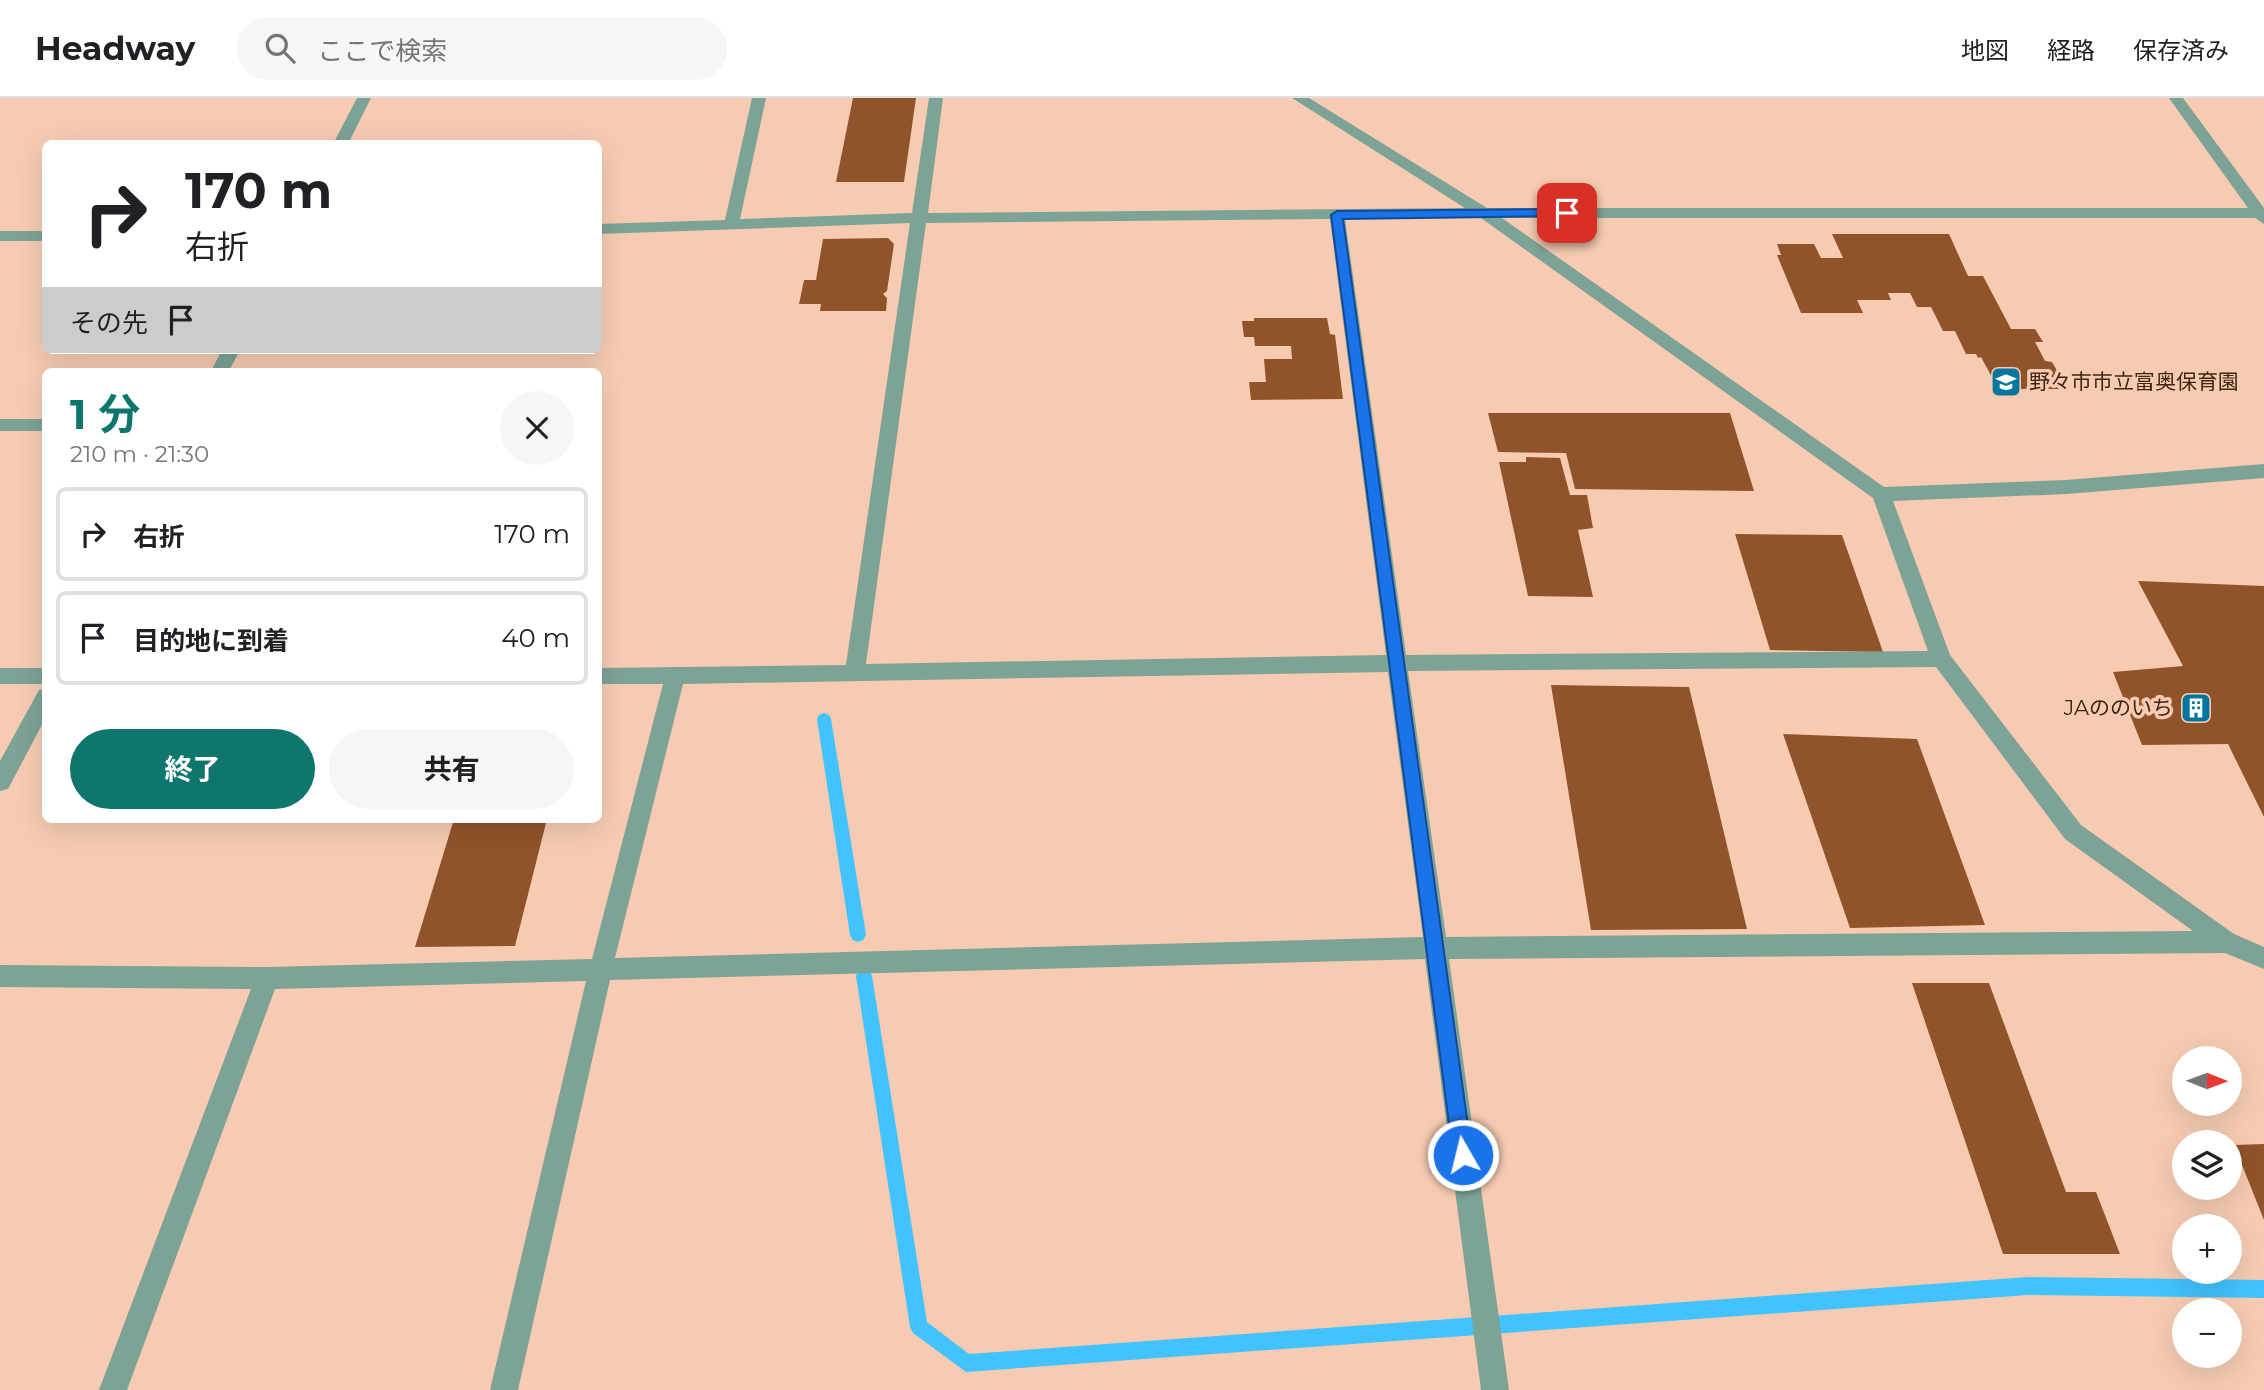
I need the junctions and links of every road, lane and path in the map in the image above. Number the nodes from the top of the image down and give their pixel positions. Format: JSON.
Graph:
{"nodes":[{"id":1,"x":364,"y":98,"type":"edge"},
{"id":2,"x":759,"y":98,"type":"edge"},
{"id":3,"x":936,"y":98,"type":"edge"},
{"id":4,"x":1299,"y":98,"type":"edge"},
{"id":5,"x":2176,"y":98,"type":"edge"},
{"id":6,"x":342,"y":140,"type":"edge"},
{"id":7,"x":1484,"y":213,"type":"junction"},
{"id":8,"x":1337,"y":215,"type":"junction"},
{"id":9,"x":2262,"y":216,"type":"edge"},
{"id":10,"x":917,"y":218,"type":"junction"},
{"id":11,"x":732,"y":226,"type":"junction"},
{"id":12,"x":602,"y":229,"type":"edge"},
{"id":13,"x":0,"y":236,"type":"edge"},
{"id":14,"x":42,"y":236,"type":"edge"},
{"id":15,"x":0,"y":425,"type":"edge"},
{"id":16,"x":42,"y":425,"type":"edge"},
{"id":17,"x":2264,"y":471,"type":"edge"},
{"id":18,"x":1881,"y":494,"type":"junction"},
{"id":19,"x":1941,"y":659,"type":"junction"},
{"id":20,"x":1399,"y":663,"type":"junction"},
{"id":21,"x":855,"y":673,"type":"junction"},
{"id":22,"x":0,"y":676,"type":"edge"},
{"id":23,"x":42,"y":676,"type":"edge"},
{"id":24,"x":602,"y":676,"type":"edge"},
{"id":25,"x":675,"y":676,"type":"junction"},
{"id":26,"x":42,"y":703,"type":"edge"},
{"id":27,"x":0,"y":782,"type":"edge"},
{"id":28,"x":2226,"y":942,"type":"junction"},
{"id":29,"x":1434,"y":948,"type":"junction"},
{"id":30,"x":2264,"y":958,"type":"edge"},
{"id":31,"x":601,"y":968,"type":"junction"},
{"id":32,"x":0,"y":976,"type":"edge"},
{"id":33,"x":267,"y":978,"type":"junction"},
{"id":34,"x":113,"y":1390,"type":"edge"},
{"id":35,"x":504,"y":1390,"type":"edge"},
{"id":36,"x":1495,"y":1390,"type":"edge"}],
"edges":[{"from":1,"to":6,"type":"street"},
{"from":2,"to":11,"type":"street"},
{"from":3,"to":10,"type":"street"},
{"from":4,"to":7,"type":"street"},
{"from":5,"to":9,"type":"street"},
{"from":7,"to":8,"type":"street"},
{"from":7,"to":9,"type":"street"},
{"from":7,"to":18,"type":"street"},
{"from":8,"to":10,"type":"street"},
{"from":8,"to":20,"type":"street"},
{"from":10,"to":11,"type":"street"},
{"from":10,"to":21,"type":"street"},
{"from":11,"to":12,"type":"street"},
{"from":13,"to":14,"type":"street"},
{"from":15,"to":16,"type":"street"},
{"from":17,"to":18,"type":"street"},
{"from":18,"to":19,"type":"street"},
{"from":19,"to":20,"type":"street"},
{"from":19,"to":28,"type":"street"},
{"from":20,"to":21,"type":"street"},
{"from":20,"to":29,"type":"street"},
{"from":21,"to":25,"type":"street"},
{"from":22,"to":23,"type":"street"},
{"from":24,"to":25,"type":"street"},
{"from":25,"to":31,"type":"street"},
{"from":26,"to":27,"type":"street"},
{"from":28,"to":29,"type":"street"},
{"from":28,"to":30,"type":"street"},
{"from":29,"to":31,"type":"street"},
{"from":29,"to":36,"type":"street"},
{"from":31,"to":33,"type":"street"},
{"from":31,"to":35,"type":"street"},
{"from":32,"to":33,"type":"street"},
{"from":33,"to":34,"type":"street"}]}
